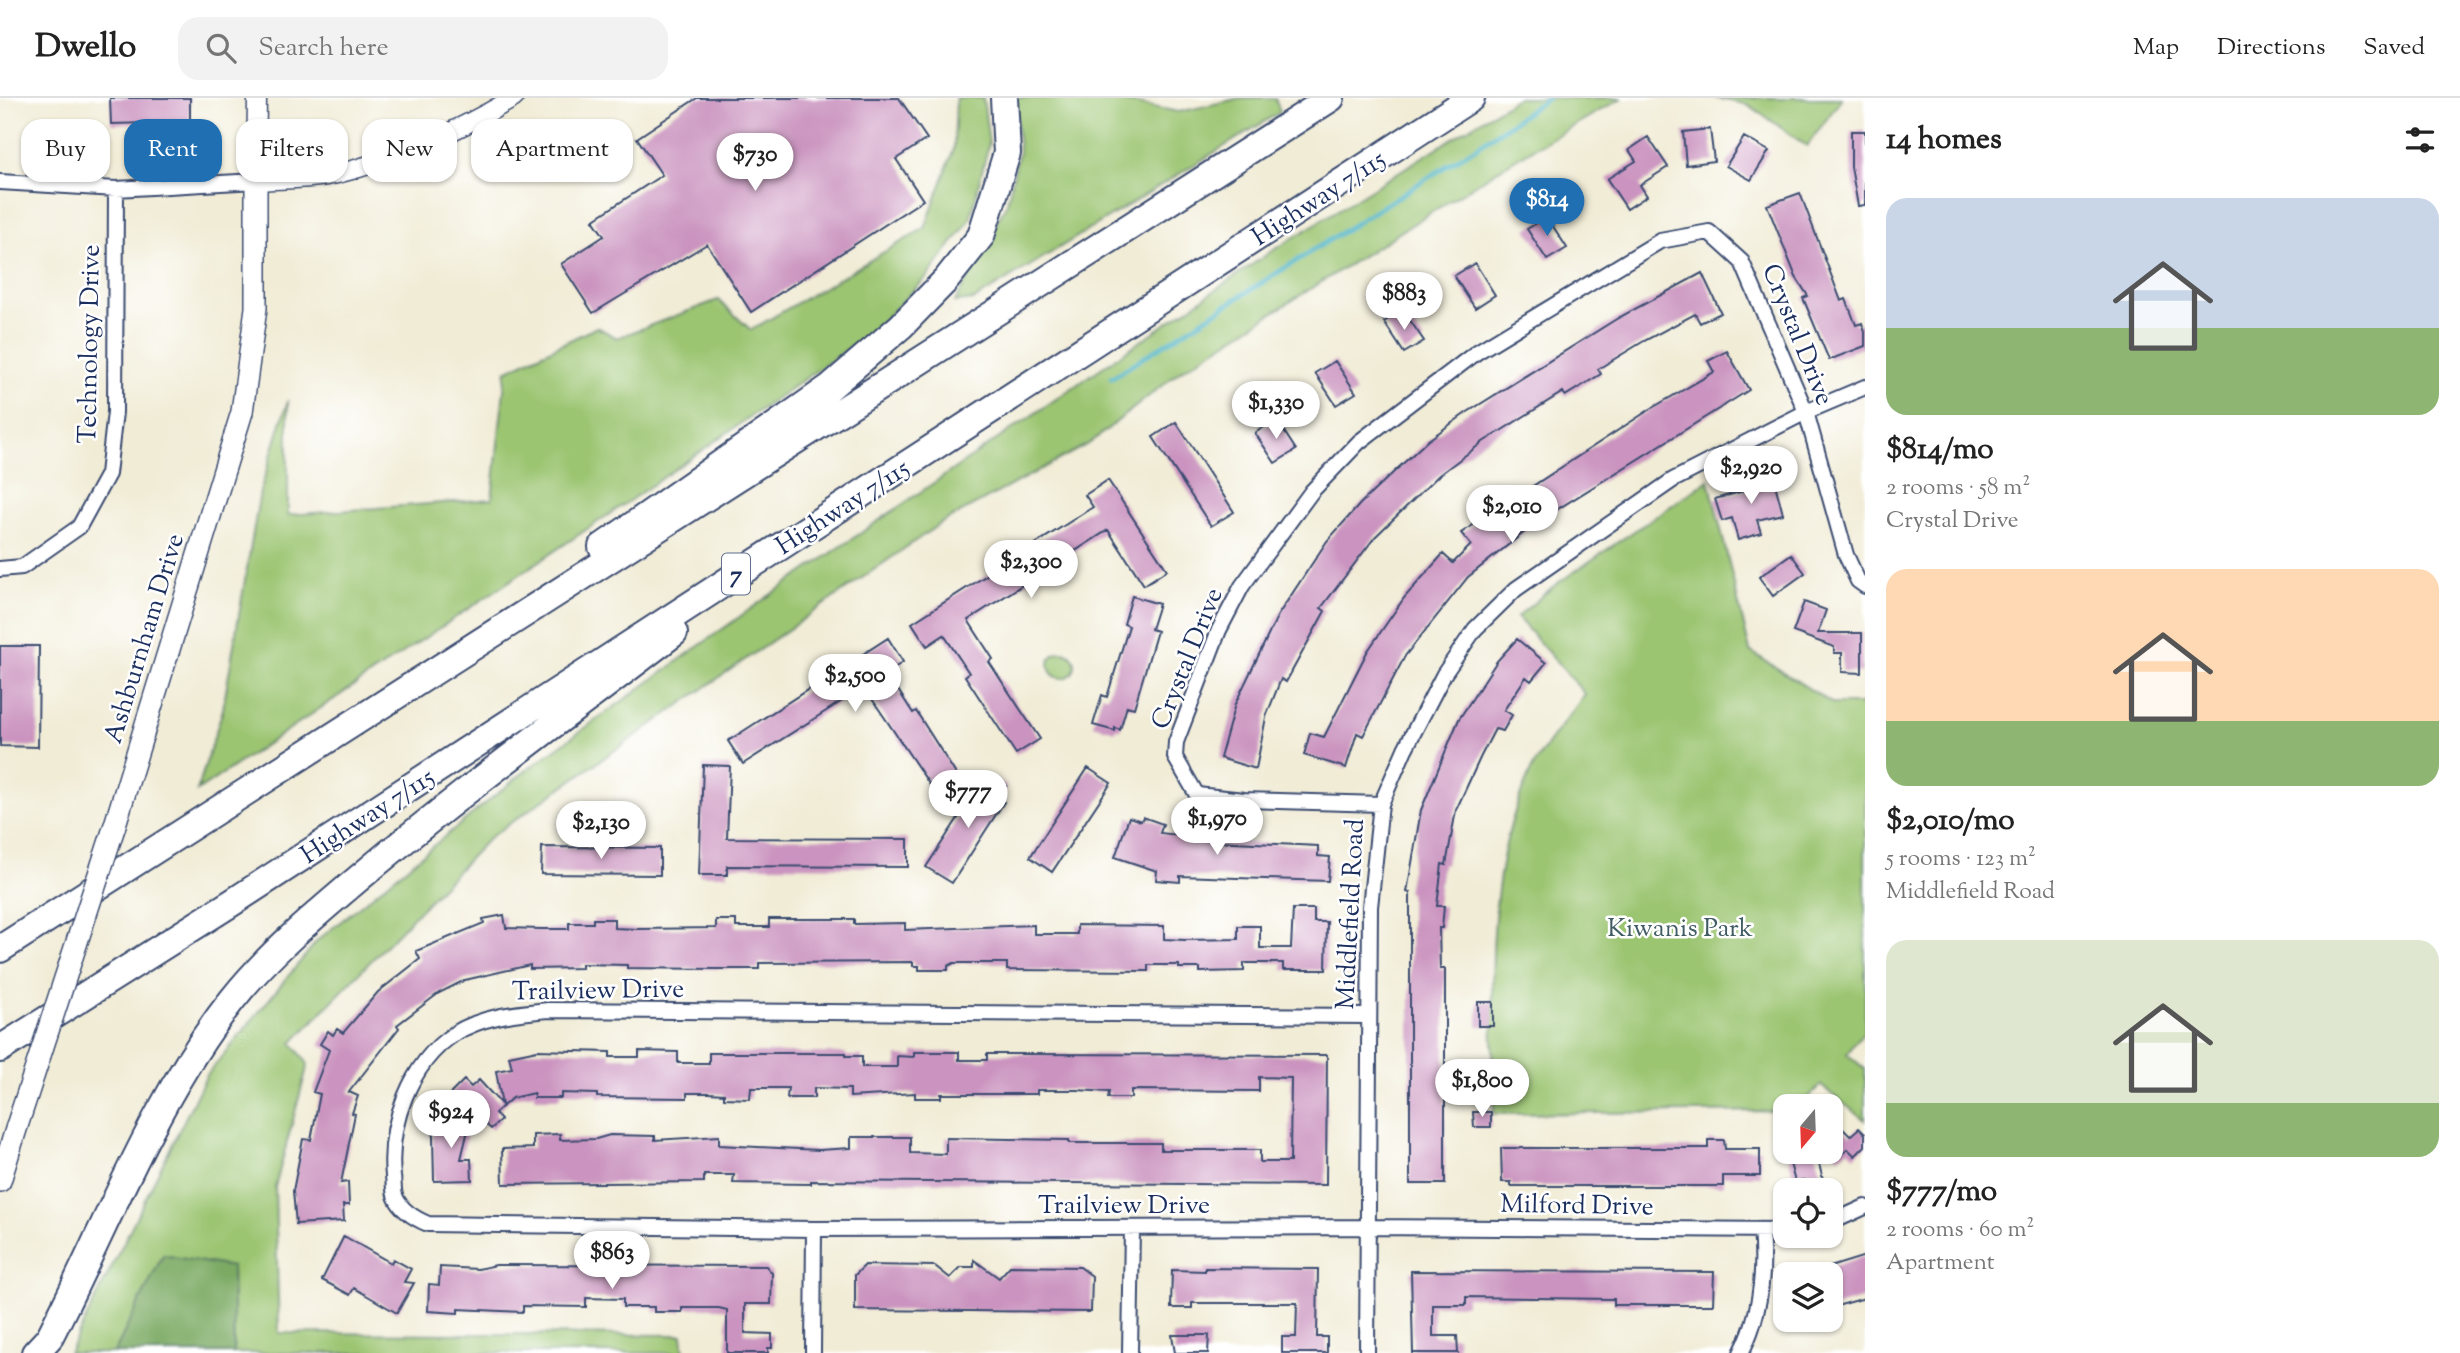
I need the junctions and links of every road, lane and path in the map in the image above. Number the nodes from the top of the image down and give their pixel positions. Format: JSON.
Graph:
{"nodes":[{"id":1,"x":257,"y":98,"type":"edge"},
{"id":2,"x":514,"y":98,"type":"edge"},
{"id":3,"x":1004,"y":98,"type":"edge"},
{"id":4,"x":1331,"y":98,"type":"edge"},
{"id":5,"x":1471,"y":98,"type":"edge"},
{"id":6,"x":257,"y":119,"type":"edge"},
{"id":7,"x":348,"y":171,"type":"edge"},
{"id":8,"x":0,"y":182,"type":"edge"},
{"id":9,"x":238,"y":182,"type":"edge"},
{"id":10,"x":256,"y":182,"type":"edge"},
{"id":11,"x":116,"y":189,"type":"junction"},
{"id":12,"x":1865,"y":387,"type":"edge"},
{"id":13,"x":1806,"y":412,"type":"junction"},
{"id":14,"x":909,"y":462,"type":"junction"},
{"id":15,"x":0,"y":569,"type":"edge"},
{"id":16,"x":1865,"y":586,"type":"edge"},
{"id":17,"x":533,"y":610,"type":"junction"},
{"id":18,"x":1381,"y":804,"type":"junction"},
{"id":19,"x":0,"y":949,"type":"edge"},
{"id":20,"x":1367,"y":1016,"type":"junction"},
{"id":21,"x":0,"y":1049,"type":"edge"},
{"id":22,"x":0,"y":1181,"type":"edge"},
{"id":23,"x":1865,"y":1208,"type":"edge"},
{"id":24,"x":1843,"y":1217,"type":"edge"},
{"id":25,"x":1368,"y":1227,"type":"junction"},
{"id":26,"x":814,"y":1228,"type":"junction"},
{"id":27,"x":1132,"y":1229,"type":"junction"},
{"id":28,"x":1761,"y":1230,"type":"junction"},
{"id":29,"x":1773,"y":1230,"type":"edge"},
{"id":30,"x":35,"y":1353,"type":"edge"},
{"id":31,"x":813,"y":1353,"type":"edge"},
{"id":32,"x":1130,"y":1353,"type":"edge"},
{"id":33,"x":1367,"y":1353,"type":"edge"},
{"id":34,"x":1741,"y":1353,"type":"edge"}],
"edges":[{"from":1,"to":6,"type":"street","name":"Ashburnham Drive"},
{"from":2,"to":7,"type":"street"},
{"from":3,"to":17,"type":"highway"},
{"from":4,"to":17,"type":"highway"},
{"from":5,"to":14,"type":"highway","name":"Highway 7/115","number":"7"},
{"from":8,"to":11,"type":"street"},
{"from":9,"to":11,"type":"street"},
{"from":10,"to":22,"type":"main road","name":"Ashburnham Drive","bridge":true},
{"from":11,"to":15,"type":"street","name":"Technology Drive"},
{"from":12,"to":13,"type":"street","name":"Middlefield Road"},
{"from":13,"to":16,"type":"street","name":"Crystal Drive"},
{"from":13,"to":18,"type":"street","name":"Middlefield Road"},
{"from":13,"to":18,"type":"street","name":"Crystal Drive"},
{"from":14,"to":21,"type":"highway","name":"Highway 7/115","number":"7"},
{"from":14,"to":30,"type":"highway"},
{"from":17,"to":19,"type":"highway"},
{"from":18,"to":20,"type":"street","name":"Middlefield Road"},
{"from":20,"to":25,"type":"street","name":"Middlefield Road"},
{"from":20,"to":26,"type":"street","name":"Trailview Drive"},
{"from":23,"to":24,"type":"street"},
{"from":25,"to":27,"type":"street","name":"Trailview Drive"},
{"from":25,"to":28,"type":"street","name":"Milford Drive"},
{"from":25,"to":33,"type":"street","name":"Middlefield Road"},
{"from":26,"to":27,"type":"street","name":"Trailview Drive"},
{"from":26,"to":31,"type":"street"},
{"from":27,"to":32,"type":"street"},
{"from":28,"to":29,"type":"street","name":"Milford Drive"},
{"from":28,"to":34,"type":"street"}]}
